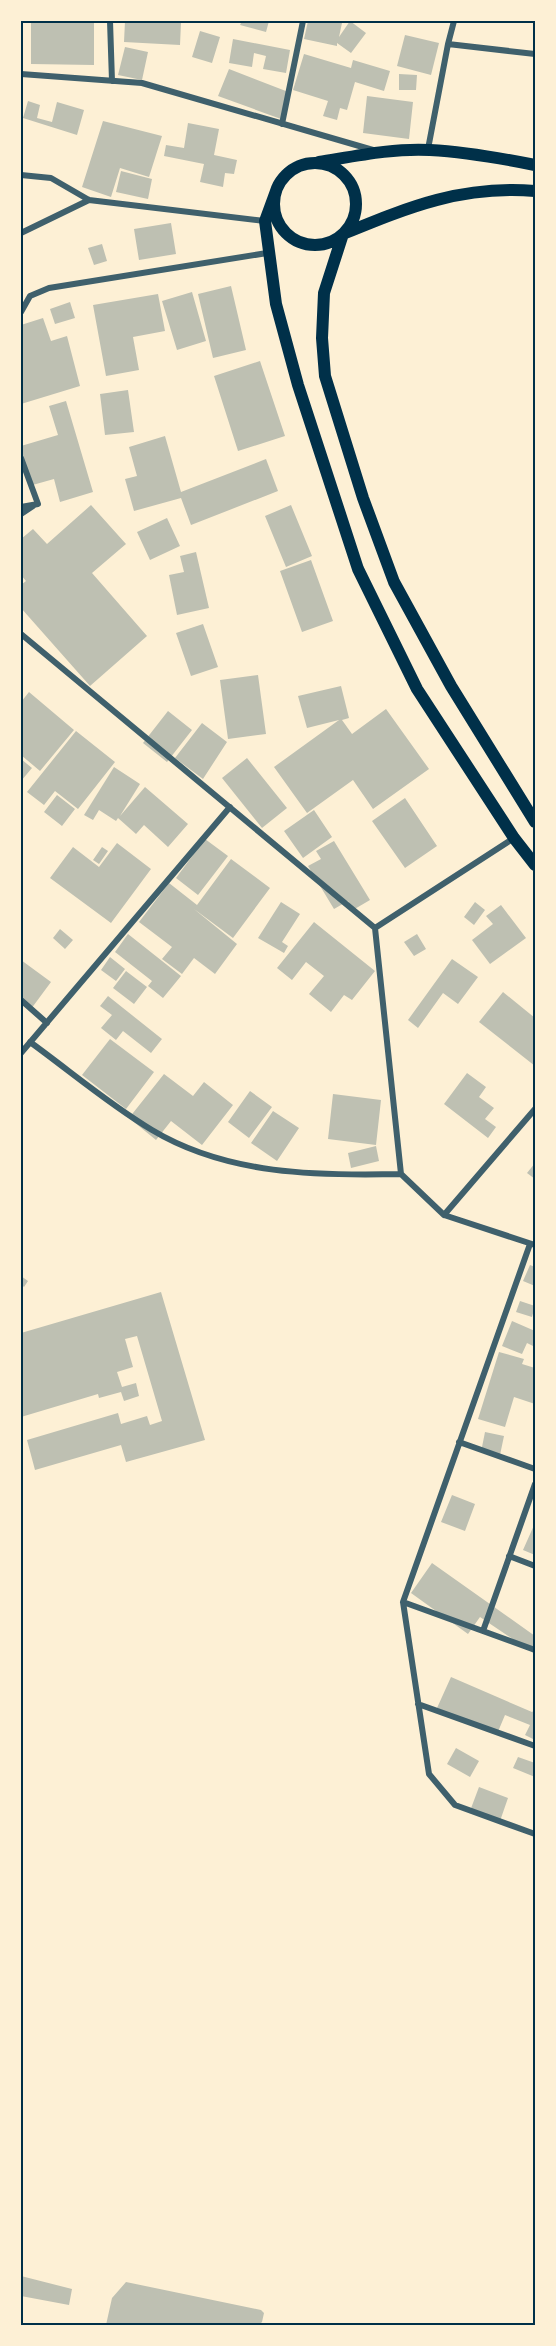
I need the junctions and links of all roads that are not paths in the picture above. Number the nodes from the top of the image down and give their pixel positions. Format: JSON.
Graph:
{"nodes":[{"id":1,"x":110,"y":21,"type":"edge"},
{"id":2,"x":303,"y":21,"type":"edge"},
{"id":3,"x":454,"y":21,"type":"edge"},
{"id":4,"x":448,"y":44,"type":"junction"},
{"id":5,"x":535,"y":54,"type":"edge"},
{"id":6,"x":21,"y":74,"type":"edge"},
{"id":7,"x":112,"y":81,"type":"junction"},
{"id":8,"x":282,"y":124,"type":"junction"},
{"id":9,"x":428,"y":149,"type":"junction"},
{"id":10,"x":378,"y":152,"type":"junction"},
{"id":11,"x":310,"y":164,"type":"junction"},
{"id":12,"x":535,"y":165,"type":"edge"},
{"id":13,"x":21,"y":175,"type":"edge"},
{"id":14,"x":276,"y":191,"type":"junction"},
{"id":15,"x":535,"y":191,"type":"edge"},
{"id":16,"x":89,"y":200,"type":"junction"},
{"id":17,"x":266,"y":221,"type":"junction"},
{"id":18,"x":21,"y":232,"type":"edge"},
{"id":19,"x":343,"y":234,"type":"junction"},
{"id":20,"x":267,"y":253,"type":"junction"},
{"id":21,"x":21,"y":312,"type":"edge"},
{"id":22,"x":21,"y":458,"type":"edge"},
{"id":23,"x":38,"y":504,"type":"junction"},
{"id":24,"x":21,"y":507,"type":"edge"},
{"id":25,"x":21,"y":514,"type":"edge"},
{"id":26,"x":21,"y":634,"type":"edge"},
{"id":27,"x":230,"y":807,"type":"junction"},
{"id":28,"x":535,"y":822,"type":"edge"},
{"id":29,"x":514,"y":838,"type":"junction"},
{"id":30,"x":535,"y":865,"type":"edge"},
{"id":31,"x":375,"y":928,"type":"junction"},
{"id":32,"x":21,"y":1000,"type":"edge"},
{"id":33,"x":47,"y":1023,"type":"junction"},
{"id":34,"x":30,"y":1042,"type":"junction"},
{"id":35,"x":21,"y":1053,"type":"edge"},
{"id":36,"x":535,"y":1108,"type":"edge"},
{"id":37,"x":401,"y":1174,"type":"junction"},
{"id":38,"x":444,"y":1215,"type":"junction"},
{"id":39,"x":532,"y":1244,"type":"edge"},
{"id":40,"x":459,"y":1442,"type":"junction"},
{"id":41,"x":535,"y":1469,"type":"edge"},
{"id":42,"x":535,"y":1484,"type":"edge"},
{"id":43,"x":509,"y":1556,"type":"junction"},
{"id":44,"x":535,"y":1566,"type":"edge"},
{"id":45,"x":403,"y":1602,"type":"junction"},
{"id":46,"x":483,"y":1631,"type":"junction"},
{"id":47,"x":535,"y":1650,"type":"edge"},
{"id":48,"x":418,"y":1704,"type":"junction"},
{"id":49,"x":535,"y":1746,"type":"edge"},
{"id":50,"x":535,"y":1834,"type":"edge"}],
"edges":[{"from":1,"to":7,"type":"street"},
{"from":2,"to":8,"type":"street"},
{"from":3,"to":4,"type":"street"},
{"from":4,"to":5,"type":"street"},
{"from":4,"to":9,"type":"street"},
{"from":6,"to":7,"type":"street"},
{"from":7,"to":8,"type":"street"},
{"from":8,"to":10,"type":"street"},
{"from":9,"to":10,"type":"main road"},
{"from":9,"to":12,"type":"main road"},
{"from":10,"to":11,"type":"main road"},
{"from":11,"to":14,"type":"main road"},
{"from":11,"to":19,"type":"main road"},
{"from":13,"to":16,"type":"street"},
{"from":14,"to":17,"type":"main road"},
{"from":14,"to":19,"type":"main road"},
{"from":15,"to":19,"type":"main road"},
{"from":16,"to":17,"type":"street"},
{"from":16,"to":18,"type":"street"},
{"from":17,"to":20,"type":"main road"},
{"from":19,"to":28,"type":"main road"},
{"from":20,"to":21,"type":"street"},
{"from":20,"to":29,"type":"main road"},
{"from":22,"to":23,"type":"street"},
{"from":23,"to":24,"type":"street"},
{"from":23,"to":25,"type":"street"},
{"from":26,"to":27,"type":"street"},
{"from":27,"to":31,"type":"street"},
{"from":27,"to":33,"type":"street"},
{"from":29,"to":30,"type":"main road"},
{"from":29,"to":31,"type":"street"},
{"from":31,"to":37,"type":"street"},
{"from":32,"to":33,"type":"street"},
{"from":33,"to":34,"type":"street"},
{"from":34,"to":35,"type":"street"},
{"from":34,"to":37,"type":"street"},
{"from":36,"to":38,"type":"street"},
{"from":37,"to":38,"type":"street"},
{"from":38,"to":39,"type":"street"},
{"from":39,"to":40,"type":"street"},
{"from":40,"to":41,"type":"street"},
{"from":40,"to":45,"type":"street"},
{"from":42,"to":43,"type":"street"},
{"from":43,"to":44,"type":"street"},
{"from":43,"to":46,"type":"street"},
{"from":45,"to":46,"type":"street"},
{"from":45,"to":48,"type":"street"},
{"from":46,"to":47,"type":"street"},
{"from":48,"to":49,"type":"street"},
{"from":48,"to":50,"type":"street"}]}
